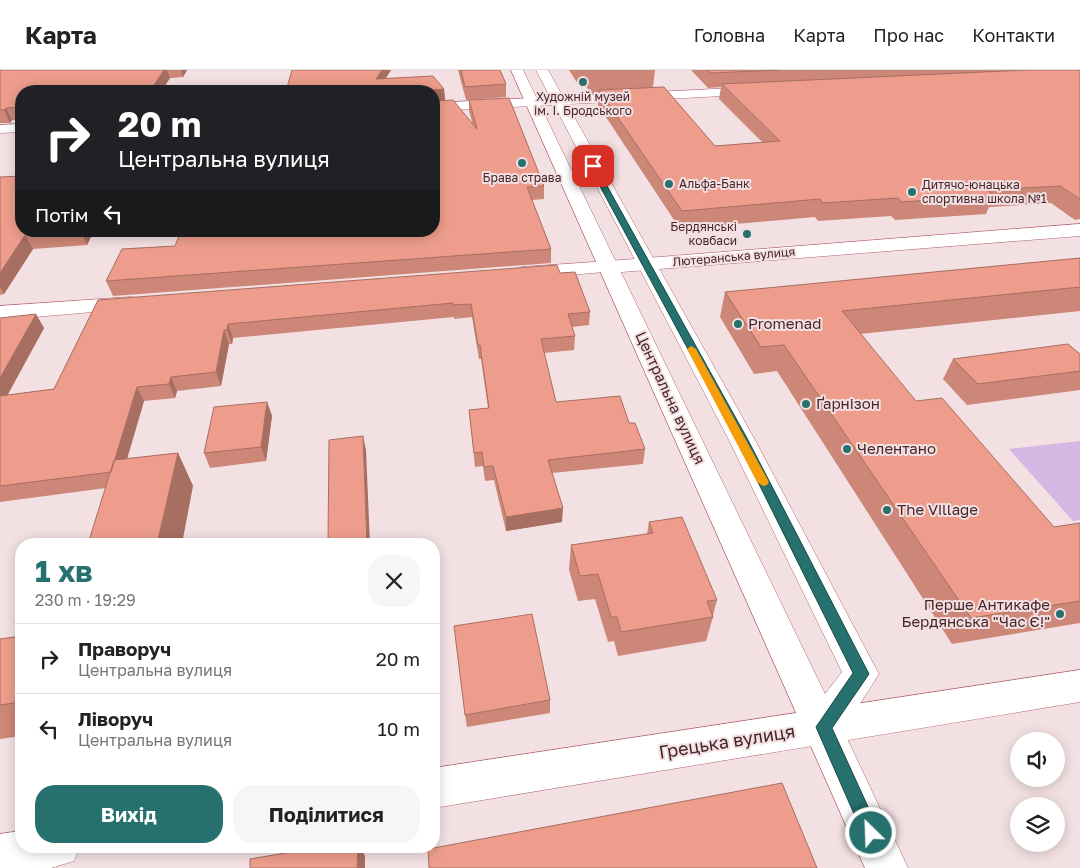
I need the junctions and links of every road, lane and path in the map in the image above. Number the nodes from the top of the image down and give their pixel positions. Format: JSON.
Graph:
{"nodes":[{"id":1,"x":517,"y":70,"type":"edge"},
{"id":2,"x":542,"y":70,"type":"edge"},
{"id":3,"x":767,"y":91,"type":"edge"},
{"id":4,"x":558,"y":100,"type":"junction"},
{"id":5,"x":532,"y":102,"type":"junction"},
{"id":6,"x":440,"y":107,"type":"edge"},
{"id":7,"x":15,"y":128,"type":"edge"},
{"id":8,"x":0,"y":129,"type":"edge"},
{"id":9,"x":1080,"y":230,"type":"edge"},
{"id":10,"x":645,"y":264,"type":"junction"},
{"id":11,"x":609,"y":267,"type":"junction"},
{"id":12,"x":505,"y":274,"type":"edge"},
{"id":13,"x":147,"y":302,"type":"edge"},
{"id":14,"x":0,"y":313,"type":"edge"},
{"id":15,"x":1080,"y":686,"type":"edge"},
{"id":16,"x":824,"y":727,"type":"junction"},
{"id":17,"x":440,"y":787,"type":"edge"},
{"id":18,"x":15,"y":853,"type":"edge"},
{"id":19,"x":0,"y":855,"type":"edge"},
{"id":20,"x":887,"y":868,"type":"edge"}],
"edges":[{"from":1,"to":5,"type":"main road","name":"Центральна вулиця"},
{"from":2,"to":4,"type":"main road"},
{"from":3,"to":4,"type":"main road"},
{"from":4,"to":5,"type":"main road"},
{"from":4,"to":10,"type":"main road"},
{"from":5,"to":6,"type":"main road"},
{"from":5,"to":11,"type":"main road","name":"Центральна вулиця"},
{"from":7,"to":8,"type":"main road"},
{"from":9,"to":10,"type":"main road","name":"Лютеранська вулиця"},
{"from":10,"to":11,"type":"main road","name":"Лютеранська вулиця"},
{"from":10,"to":16,"type":"main road"},
{"from":11,"to":12,"type":"main road","name":"Лютеранська вулиця"},
{"from":11,"to":16,"type":"main road","name":"Центральна вулиця"},
{"from":13,"to":14,"type":"main road"},
{"from":15,"to":16,"type":"main road","name":"Грецька вулиця"},
{"from":16,"to":17,"type":"main road","name":"Грецька вулиця"},
{"from":16,"to":20,"type":"main road","name":"Центральна вулиця"},
{"from":18,"to":19,"type":"main road"}]}
